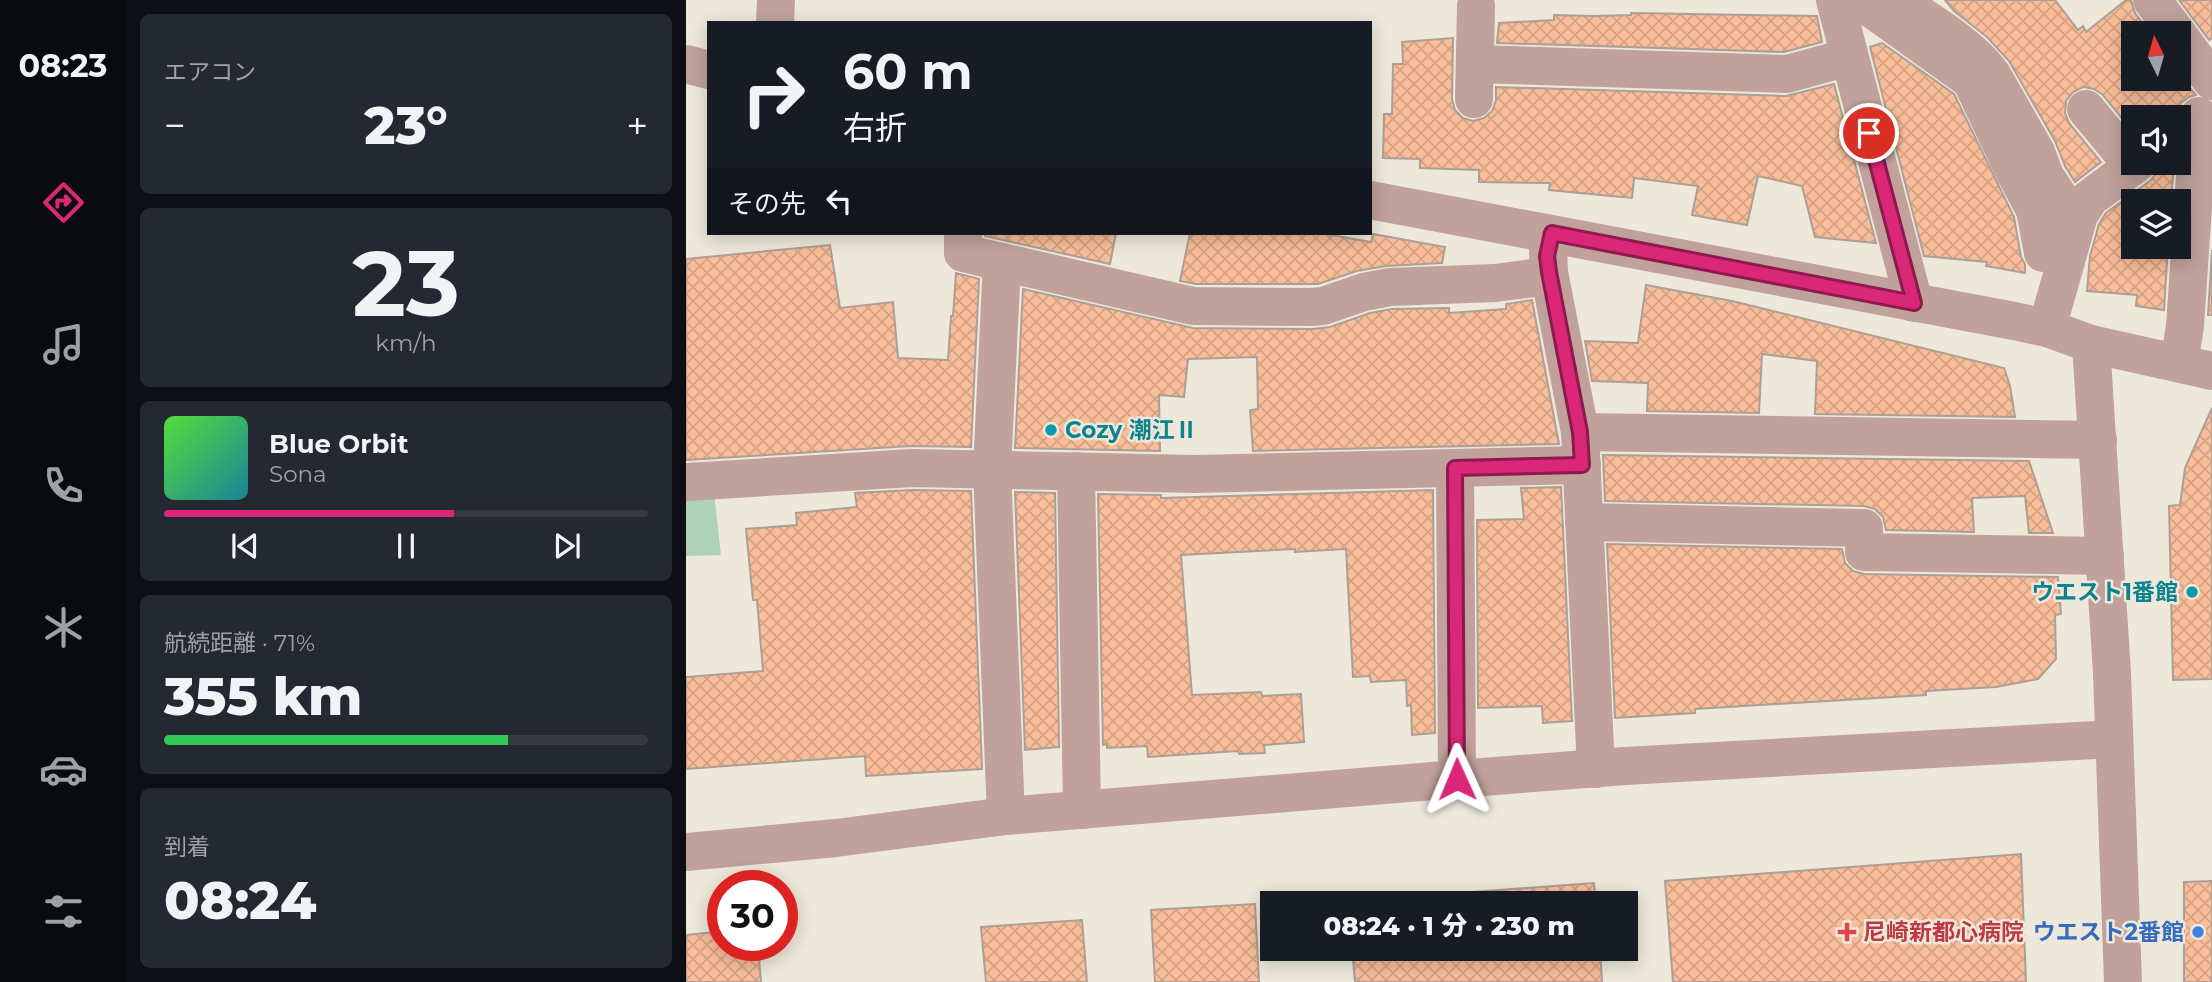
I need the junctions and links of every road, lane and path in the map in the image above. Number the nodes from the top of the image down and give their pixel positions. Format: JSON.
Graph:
{"nodes":[{"id":1,"x":776,"y":0,"type":"edge"},
{"id":2,"x":1835,"y":0,"type":"edge"},
{"id":3,"x":1868,"y":0,"type":"edge"},
{"id":4,"x":1896,"y":0,"type":"edge"},
{"id":5,"x":2152,"y":0,"type":"edge"},
{"id":6,"x":1476,"y":6,"type":"dead end"},
{"id":7,"x":775,"y":21,"type":"edge"},
{"id":8,"x":2168,"y":21,"type":"edge"},
{"id":9,"x":1849,"y":57,"type":"junction"},
{"id":10,"x":686,"y":64,"type":"edge"},
{"id":11,"x":707,"y":69,"type":"edge"},
{"id":12,"x":2191,"y":77,"type":"edge"},
{"id":13,"x":2201,"y":109,"type":"edge"},
{"id":14,"x":2086,"y":110,"type":"dead end"},
{"id":15,"x":2121,"y":149,"type":"edge"},
{"id":16,"x":2121,"y":175,"type":"edge"},
{"id":17,"x":1372,"y":200,"type":"edge"},
{"id":18,"x":1552,"y":233,"type":"junction"},
{"id":19,"x":963,"y":235,"type":"edge"},
{"id":20,"x":1002,"y":262,"type":"junction"},
{"id":21,"x":1549,"y":276,"type":"junction"},
{"id":22,"x":1914,"y":303,"type":"junction"},
{"id":23,"x":2047,"y":328,"type":"junction"},
{"id":24,"x":2091,"y":344,"type":"junction"},
{"id":25,"x":2196,"y":367,"type":"edge"},
{"id":26,"x":2098,"y":440,"type":"junction"},
{"id":27,"x":1581,"y":448,"type":"junction"},
{"id":28,"x":1455,"y":468,"type":"junction"},
{"id":29,"x":992,"y":470,"type":"junction"},
{"id":30,"x":1076,"y":471,"type":"junction"},
{"id":31,"x":686,"y":482,"type":"edge"},
{"id":32,"x":1584,"y":522,"type":"junction"},
{"id":33,"x":2105,"y":556,"type":"junction"},
{"id":34,"x":2114,"y":738,"type":"junction"},
{"id":35,"x":1596,"y":769,"type":"junction"},
{"id":36,"x":1457,"y":779,"type":"junction"},
{"id":37,"x":1082,"y":810,"type":"junction"},
{"id":38,"x":1006,"y":816,"type":"junction"},
{"id":39,"x":686,"y":852,"type":"edge"},
{"id":40,"x":2123,"y":982,"type":"edge"}],
"edges":[{"from":1,"to":7,"type":"street"},
{"from":2,"to":9,"type":"street"},
{"from":3,"to":4,"type":"street"},
{"from":5,"to":8,"type":"street"},
{"from":6,"to":9,"type":"street"},
{"from":9,"to":22,"type":"street"},
{"from":10,"to":11,"type":"street"},
{"from":12,"to":13,"type":"street"},
{"from":13,"to":25,"type":"street"},
{"from":14,"to":15,"type":"street"},
{"from":16,"to":23,"type":"street"},
{"from":17,"to":18,"type":"street"},
{"from":18,"to":21,"type":"street"},
{"from":18,"to":22,"type":"street"},
{"from":19,"to":20,"type":"street"},
{"from":20,"to":21,"type":"street"},
{"from":20,"to":29,"type":"street"},
{"from":21,"to":27,"type":"street"},
{"from":22,"to":23,"type":"street"},
{"from":23,"to":24,"type":"street"},
{"from":24,"to":25,"type":"street"},
{"from":24,"to":26,"type":"street"},
{"from":26,"to":27,"type":"street"},
{"from":26,"to":33,"type":"street"},
{"from":27,"to":28,"type":"street"},
{"from":27,"to":32,"type":"street"},
{"from":28,"to":30,"type":"street"},
{"from":28,"to":36,"type":"street"},
{"from":29,"to":30,"type":"street"},
{"from":29,"to":31,"type":"street"},
{"from":29,"to":38,"type":"street"},
{"from":30,"to":37,"type":"street"},
{"from":32,"to":33,"type":"street"},
{"from":32,"to":35,"type":"street"},
{"from":33,"to":34,"type":"street"},
{"from":34,"to":35,"type":"street"},
{"from":34,"to":40,"type":"street"},
{"from":35,"to":36,"type":"street"},
{"from":36,"to":37,"type":"street"},
{"from":37,"to":38,"type":"street"},
{"from":38,"to":39,"type":"street"}]}
